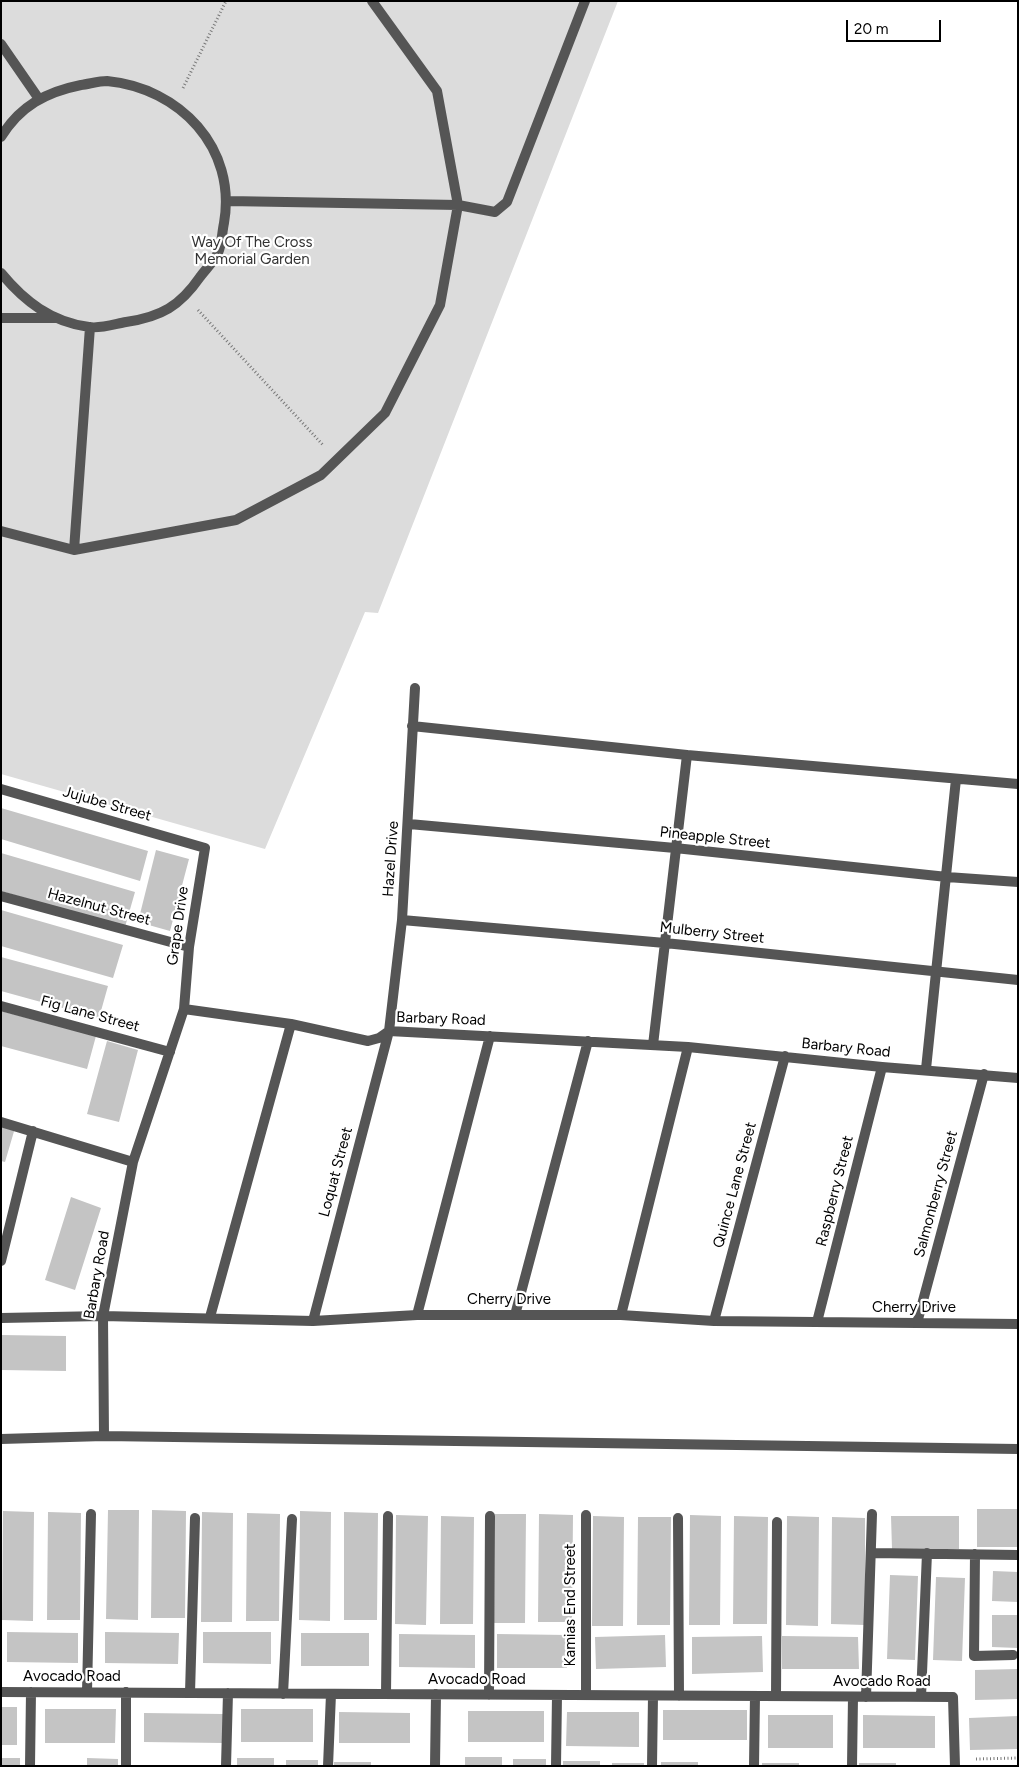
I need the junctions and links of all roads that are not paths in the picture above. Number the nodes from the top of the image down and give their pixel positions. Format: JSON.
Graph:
{"nodes":[{"id":1,"x":372,"y":1,"type":"edge"},
{"id":2,"x":585,"y":1,"type":"edge"},
{"id":3,"x":1,"y":44,"type":"edge"},
{"id":4,"x":39,"y":99,"type":"junction"},
{"id":5,"x":1,"y":137,"type":"edge"},
{"id":6,"x":228,"y":202,"type":"junction"},
{"id":7,"x":458,"y":206,"type":"junction"},
{"id":8,"x":1,"y":273,"type":"edge"},
{"id":9,"x":1,"y":318,"type":"edge"},
{"id":10,"x":55,"y":318,"type":"junction"},
{"id":11,"x":90,"y":328,"type":"junction"},
{"id":12,"x":1,"y":531,"type":"edge"},
{"id":13,"x":74,"y":550,"type":"junction"},
{"id":14,"x":415,"y":688,"type":"dead end"},
{"id":15,"x":412,"y":726,"type":"junction"},
{"id":16,"x":687,"y":755,"type":"junction"},
{"id":17,"x":956,"y":779,"type":"junction"},
{"id":18,"x":1018,"y":784,"type":"edge"},
{"id":19,"x":1,"y":789,"type":"edge"},
{"id":20,"x":409,"y":824,"type":"junction"},
{"id":21,"x":205,"y":848,"type":"joint"},
{"id":22,"x":676,"y":848,"type":"junction"},
{"id":23,"x":947,"y":877,"type":"junction"},
{"id":24,"x":1018,"y":882,"type":"edge"},
{"id":25,"x":1,"y":896,"type":"edge"},
{"id":26,"x":402,"y":920,"type":"junction"},
{"id":27,"x":665,"y":943,"type":"junction"},
{"id":28,"x":189,"y":947,"type":"junction"},
{"id":29,"x":937,"y":973,"type":"junction"},
{"id":30,"x":1018,"y":980,"type":"edge"},
{"id":31,"x":1,"y":1006,"type":"edge"},
{"id":32,"x":184,"y":1009,"type":"junction"},
{"id":33,"x":291,"y":1024,"type":"junction"},
{"id":34,"x":389,"y":1031,"type":"junction"},
{"id":35,"x":490,"y":1036,"type":"junction"},
{"id":36,"x":588,"y":1041,"type":"junction"},
{"id":37,"x":653,"y":1045,"type":"junction"},
{"id":38,"x":688,"y":1047,"type":"junction"},
{"id":39,"x":170,"y":1052,"type":"junction"},
{"id":40,"x":785,"y":1056,"type":"junction"},
{"id":41,"x":882,"y":1067,"type":"junction"},
{"id":42,"x":926,"y":1069,"type":"junction"},
{"id":43,"x":984,"y":1074,"type":"junction"},
{"id":44,"x":1018,"y":1078,"type":"edge"},
{"id":45,"x":1,"y":1122,"type":"edge"},
{"id":46,"x":33,"y":1131,"type":"junction"},
{"id":47,"x":134,"y":1162,"type":"junction"},
{"id":48,"x":1,"y":1261,"type":"edge"},
{"id":49,"x":515,"y":1314,"type":"junction"},
{"id":50,"x":621,"y":1314,"type":"junction"},
{"id":51,"x":417,"y":1315,"type":"junction"},
{"id":52,"x":102,"y":1316,"type":"junction"},
{"id":53,"x":210,"y":1317,"type":"junction"},
{"id":54,"x":1,"y":1318,"type":"edge"},
{"id":55,"x":313,"y":1321,"type":"junction"},
{"id":56,"x":714,"y":1321,"type":"junction"},
{"id":57,"x":817,"y":1322,"type":"junction"},
{"id":58,"x":917,"y":1323,"type":"junction"},
{"id":59,"x":1018,"y":1324,"type":"edge"},
{"id":60,"x":104,"y":1436,"type":"junction"},
{"id":61,"x":1,"y":1439,"type":"edge"},
{"id":62,"x":1018,"y":1449,"type":"edge"},
{"id":63,"x":91,"y":1514,"type":"dead end"},
{"id":64,"x":872,"y":1514,"type":"dead end"},
{"id":65,"x":586,"y":1515,"type":"dead end"},
{"id":66,"x":388,"y":1516,"type":"dead end"},
{"id":67,"x":490,"y":1516,"type":"dead end"},
{"id":68,"x":195,"y":1518,"type":"dead end"},
{"id":69,"x":678,"y":1518,"type":"dead end"},
{"id":70,"x":292,"y":1519,"type":"dead end"},
{"id":71,"x":777,"y":1522,"type":"dead end"},
{"id":72,"x":872,"y":1553,"type":"junction"},
{"id":73,"x":927,"y":1554,"type":"junction"},
{"id":74,"x":975,"y":1554,"type":"junction"},
{"id":75,"x":1018,"y":1555,"type":"edge"},
{"id":76,"x":1013,"y":1655,"type":"dead end"},
{"id":77,"x":1,"y":1692,"type":"edge"},
{"id":78,"x":31,"y":1692,"type":"junction"},
{"id":79,"x":87,"y":1692,"type":"junction"},
{"id":80,"x":126,"y":1692,"type":"junction"},
{"id":81,"x":190,"y":1693,"type":"junction"},
{"id":82,"x":228,"y":1693,"type":"junction"},
{"id":83,"x":283,"y":1694,"type":"junction"},
{"id":84,"x":332,"y":1694,"type":"junction"},
{"id":85,"x":386,"y":1694,"type":"junction"},
{"id":86,"x":436,"y":1694,"type":"junction"},
{"id":87,"x":489,"y":1695,"type":"junction"},
{"id":88,"x":557,"y":1695,"type":"junction"},
{"id":89,"x":586,"y":1695,"type":"junction"},
{"id":90,"x":653,"y":1696,"type":"junction"},
{"id":91,"x":678,"y":1696,"type":"junction"},
{"id":92,"x":755,"y":1696,"type":"junction"},
{"id":93,"x":776,"y":1696,"type":"junction"},
{"id":94,"x":853,"y":1697,"type":"junction"},
{"id":95,"x":866,"y":1697,"type":"junction"},
{"id":96,"x":921,"y":1697,"type":"junction"},
{"id":97,"x":955,"y":1762,"type":"edge"},
{"id":98,"x":30,"y":1766,"type":"edge"},
{"id":99,"x":126,"y":1766,"type":"edge"},
{"id":100,"x":226,"y":1766,"type":"edge"},
{"id":101,"x":328,"y":1766,"type":"edge"},
{"id":102,"x":435,"y":1766,"type":"edge"},
{"id":103,"x":556,"y":1766,"type":"edge"},
{"id":104,"x":652,"y":1766,"type":"edge"},
{"id":105,"x":754,"y":1766,"type":"edge"},
{"id":106,"x":852,"y":1766,"type":"edge"}],
"edges":[{"from":1,"to":7,"type":"street"},
{"from":2,"to":7,"type":"street"},
{"from":3,"to":4,"type":"street"},
{"from":4,"to":5,"type":"street"},
{"from":4,"to":6,"type":"street"},
{"from":6,"to":7,"type":"street"},
{"from":6,"to":11,"type":"street"},
{"from":7,"to":13,"type":"street"},
{"from":8,"to":10,"type":"street"},
{"from":9,"to":10,"type":"street"},
{"from":10,"to":11,"type":"street"},
{"from":11,"to":13,"type":"street"},
{"from":12,"to":13,"type":"street"},
{"from":14,"to":15,"type":"street","name":"Hazel Drive"},
{"from":15,"to":16,"type":"street"},
{"from":15,"to":20,"type":"street","name":"Hazel Drive"},
{"from":16,"to":17,"type":"street"},
{"from":16,"to":22,"type":"street"},
{"from":17,"to":18,"type":"street"},
{"from":17,"to":23,"type":"street"},
{"from":19,"to":21,"type":"street","name":"Jujube Street"},
{"from":20,"to":22,"type":"street","name":"Pineapple Street"},
{"from":20,"to":26,"type":"street","name":"Hazel Drive"},
{"from":21,"to":28,"type":"street","name":"Grape Drive"},
{"from":22,"to":23,"type":"street","name":"Pineapple Street"},
{"from":22,"to":27,"type":"street"},
{"from":23,"to":24,"type":"street","name":"Pineapple Street"},
{"from":23,"to":29,"type":"street"},
{"from":25,"to":28,"type":"street","name":"Hazelnut Street"},
{"from":26,"to":27,"type":"street","name":"Mulberry Street"},
{"from":26,"to":34,"type":"street","name":"Hazel Drive"},
{"from":27,"to":29,"type":"street","name":"Mulberry Street"},
{"from":27,"to":37,"type":"street"},
{"from":28,"to":32,"type":"street","name":"Grape Drive"},
{"from":29,"to":30,"type":"street","name":"Mulberry Street"},
{"from":29,"to":42,"type":"street"},
{"from":31,"to":39,"type":"street","name":"Fig Lane Street"},
{"from":32,"to":33,"type":"street","name":"Barbary Road"},
{"from":32,"to":39,"type":"street","name":"Barbary Road"},
{"from":33,"to":34,"type":"street","name":"Barbary Road"},
{"from":33,"to":53,"type":"street"},
{"from":34,"to":35,"type":"street","name":"Barbary Road"},
{"from":34,"to":55,"type":"street","name":"Loquat Street"},
{"from":35,"to":36,"type":"street","name":"Barbary Road"},
{"from":35,"to":51,"type":"street"},
{"from":36,"to":37,"type":"street","name":"Barbary Road"},
{"from":36,"to":49,"type":"street"},
{"from":37,"to":38,"type":"street","name":"Barbary Road"},
{"from":38,"to":40,"type":"street","name":"Barbary Road"},
{"from":38,"to":50,"type":"street"},
{"from":39,"to":47,"type":"street","name":"Barbary Road"},
{"from":40,"to":41,"type":"street","name":"Barbary Road"},
{"from":40,"to":56,"type":"street","name":"Quince Lane Street"},
{"from":41,"to":42,"type":"street","name":"Barbary Road"},
{"from":41,"to":57,"type":"street","name":"Raspberry Street"},
{"from":42,"to":43,"type":"street","name":"Barbary Road"},
{"from":43,"to":44,"type":"street","name":"Barbary Road"},
{"from":43,"to":58,"type":"street","name":"Salmonberry Street"},
{"from":45,"to":46,"type":"street"},
{"from":46,"to":47,"type":"street"},
{"from":46,"to":48,"type":"street"},
{"from":47,"to":52,"type":"street","name":"Barbary Road"},
{"from":49,"to":50,"type":"street","name":"Cherry Drive"},
{"from":49,"to":51,"type":"street","name":"Cherry Drive"},
{"from":50,"to":56,"type":"street","name":"Cherry Drive"},
{"from":51,"to":55,"type":"street","name":"Cherry Drive"},
{"from":52,"to":53,"type":"street","name":"Cherry Drive"},
{"from":52,"to":54,"type":"street","name":"Cherry Drive"},
{"from":52,"to":60,"type":"street","name":"Barbary Road"},
{"from":53,"to":55,"type":"street","name":"Cherry Drive"},
{"from":56,"to":57,"type":"street","name":"Cherry Drive"},
{"from":57,"to":58,"type":"street","name":"Cherry Drive"},
{"from":58,"to":59,"type":"street","name":"Cherry Drive"},
{"from":60,"to":61,"type":"street"},
{"from":60,"to":62,"type":"street"},
{"from":63,"to":79,"type":"street"},
{"from":64,"to":72,"type":"street"},
{"from":65,"to":89,"type":"street","name":"Kamias End Street"},
{"from":66,"to":85,"type":"street"},
{"from":67,"to":87,"type":"street"},
{"from":68,"to":81,"type":"street"},
{"from":69,"to":91,"type":"street"},
{"from":70,"to":83,"type":"street"},
{"from":71,"to":93,"type":"street"},
{"from":72,"to":73,"type":"street"},
{"from":72,"to":95,"type":"street"},
{"from":73,"to":74,"type":"street"},
{"from":73,"to":96,"type":"street"},
{"from":74,"to":75,"type":"street"},
{"from":74,"to":76,"type":"street"},
{"from":77,"to":78,"type":"street","name":"Avocado Road"},
{"from":78,"to":79,"type":"street","name":"Avocado Road"},
{"from":78,"to":98,"type":"street"},
{"from":79,"to":80,"type":"street","name":"Avocado Road"},
{"from":80,"to":81,"type":"street","name":"Avocado Road"},
{"from":80,"to":99,"type":"street"},
{"from":81,"to":82,"type":"street","name":"Avocado Road"},
{"from":82,"to":83,"type":"street","name":"Avocado Road"},
{"from":82,"to":100,"type":"street"},
{"from":83,"to":84,"type":"street","name":"Avocado Road"},
{"from":84,"to":85,"type":"street","name":"Avocado Road"},
{"from":84,"to":101,"type":"street"},
{"from":85,"to":86,"type":"street","name":"Avocado Road"},
{"from":86,"to":87,"type":"street","name":"Avocado Road"},
{"from":86,"to":102,"type":"street"},
{"from":87,"to":88,"type":"street","name":"Avocado Road"},
{"from":88,"to":89,"type":"street","name":"Avocado Road"},
{"from":88,"to":103,"type":"street"},
{"from":89,"to":90,"type":"street","name":"Avocado Road"},
{"from":90,"to":91,"type":"street","name":"Avocado Road"},
{"from":90,"to":104,"type":"street"},
{"from":91,"to":92,"type":"street","name":"Avocado Road"},
{"from":92,"to":93,"type":"street","name":"Avocado Road"},
{"from":92,"to":105,"type":"street"},
{"from":93,"to":94,"type":"street","name":"Avocado Road"},
{"from":94,"to":95,"type":"street","name":"Avocado Road"},
{"from":94,"to":106,"type":"street"},
{"from":95,"to":96,"type":"street","name":"Avocado Road"},
{"from":96,"to":97,"type":"street","name":"Avocado Road"}]}
